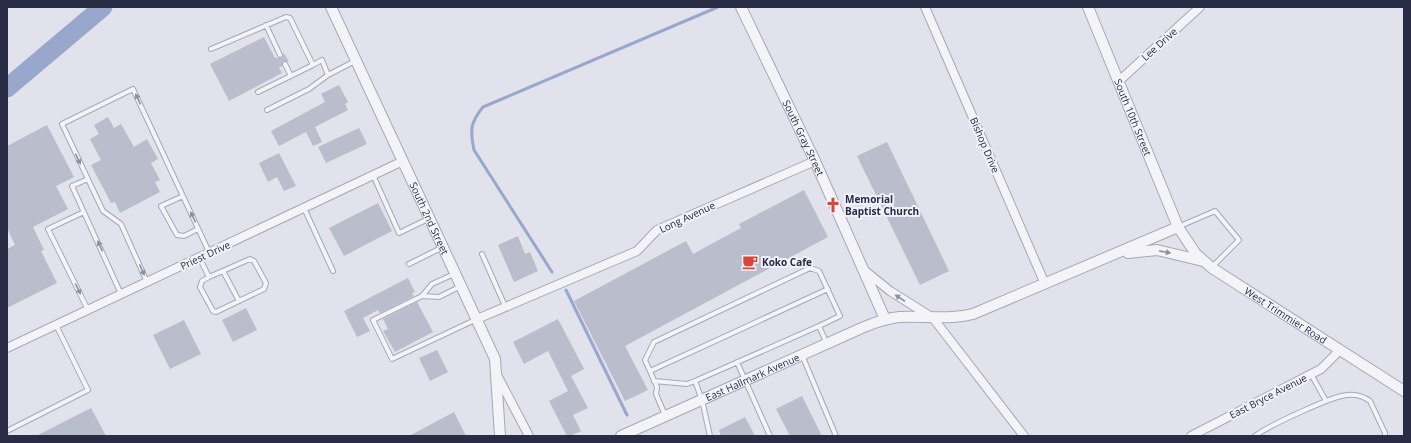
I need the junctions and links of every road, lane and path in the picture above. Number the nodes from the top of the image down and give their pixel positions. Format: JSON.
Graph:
{"nodes":[{"id":1,"x":331,"y":7,"type":"edge"},
{"id":2,"x":741,"y":7,"type":"edge"},
{"id":3,"x":924,"y":7,"type":"edge"},
{"id":4,"x":1088,"y":7,"type":"edge"},
{"id":5,"x":1200,"y":7,"type":"edge"},
{"id":6,"x":266,"y":25,"type":"junction"},
{"id":7,"x":211,"y":49,"type":"dead end"},
{"id":8,"x":280,"y":55,"type":"dead end"},
{"id":9,"x":356,"y":60,"type":"junction"},
{"id":10,"x":285,"y":64,"type":"dead end"},
{"id":11,"x":313,"y":65,"type":"junction"},
{"id":12,"x":328,"y":75,"type":"junction"},
{"id":13,"x":291,"y":76,"type":"junction"},
{"id":14,"x":1118,"y":81,"type":"junction"},
{"id":15,"x":258,"y":92,"type":"dead end"},
{"id":16,"x":267,"y":110,"type":"dead end"},
{"id":17,"x":403,"y":160,"type":"junction"},
{"id":18,"x":815,"y":161,"type":"junction"},
{"id":19,"x":373,"y":175,"type":"junction"},
{"id":20,"x":88,"y":179,"type":"junction"},
{"id":21,"x":183,"y":196,"type":"junction"},
{"id":22,"x":304,"y":208,"type":"junction"},
{"id":23,"x":84,"y":212,"type":"junction"},
{"id":24,"x":430,"y":218,"type":"junction"},
{"id":25,"x":1178,"y":227,"type":"junction"},
{"id":26,"x":198,"y":229,"type":"junction"},
{"id":27,"x":444,"y":247,"type":"junction"},
{"id":28,"x":209,"y":253,"type":"junction"},
{"id":29,"x":482,"y":254,"type":"dead end"},
{"id":30,"x":1112,"y":255,"type":"junction"},
{"id":31,"x":199,"y":257,"type":"junction"},
{"id":32,"x":409,"y":264,"type":"dead end"},
{"id":33,"x":1208,"y":264,"type":"junction"},
{"id":34,"x":863,"y":270,"type":"junction"},
{"id":35,"x":223,"y":271,"type":"junction"},
{"id":36,"x":333,"y":271,"type":"dead end"},
{"id":37,"x":456,"y":273,"type":"junction"},
{"id":38,"x":209,"y":277,"type":"junction"},
{"id":39,"x":147,"y":282,"type":"junction"},
{"id":40,"x":1045,"y":284,"type":"junction"},
{"id":41,"x":462,"y":286,"type":"junction"},
{"id":42,"x":828,"y":289,"type":"junction"},
{"id":43,"x":122,"y":294,"type":"junction"},
{"id":44,"x":422,"y":296,"type":"junction"},
{"id":45,"x":239,"y":301,"type":"junction"},
{"id":46,"x":505,"y":306,"type":"junction"},
{"id":47,"x":88,"y":310,"type":"junction"},
{"id":48,"x":933,"y":318,"type":"junction"},
{"id":49,"x":477,"y":319,"type":"junction"},
{"id":50,"x":885,"y":319,"type":"junction"},
{"id":51,"x":56,"y":325,"type":"junction"},
{"id":52,"x":819,"y":326,"type":"junction"},
{"id":53,"x":827,"y":344,"type":"junction"},
{"id":54,"x":7,"y":348,"type":"edge"},
{"id":55,"x":1340,"y":350,"type":"junction"},
{"id":56,"x":802,"y":355,"type":"junction"},
{"id":57,"x":737,"y":362,"type":"junction"},
{"id":58,"x":650,"y":371,"type":"junction"},
{"id":59,"x":495,"y":372,"type":"junction"},
{"id":60,"x":1310,"y":374,"type":"junction"},
{"id":61,"x":654,"y":381,"type":"junction"},
{"id":62,"x":695,"y":381,"type":"junction"},
{"id":63,"x":745,"y":381,"type":"junction"},
{"id":64,"x":1404,"y":391,"type":"edge"},
{"id":65,"x":702,"y":400,"type":"junction"},
{"id":66,"x":1326,"y":401,"type":"junction"},
{"id":67,"x":666,"y":416,"type":"junction"},
{"id":68,"x":7,"y":431,"type":"edge"},
{"id":69,"x":500,"y":436,"type":"edge"},
{"id":70,"x":529,"y":436,"type":"edge"},
{"id":71,"x":621,"y":436,"type":"edge"},
{"id":72,"x":710,"y":436,"type":"edge"},
{"id":73,"x":770,"y":436,"type":"edge"},
{"id":74,"x":836,"y":436,"type":"edge"},
{"id":75,"x":1024,"y":436,"type":"edge"},
{"id":76,"x":1191,"y":436,"type":"edge"},
{"id":77,"x":1255,"y":436,"type":"edge"},
{"id":78,"x":1385,"y":436,"type":"edge"}],
"edges":[{"from":1,"to":9,"type":"street","name":"South 2nd Street"},
{"from":2,"to":18,"type":"street","name":"South Gray Street"},
{"from":3,"to":40,"type":"street","name":"Bishop Drive"},
{"from":4,"to":14,"type":"street","name":"South 10th Street"},
{"from":5,"to":14,"type":"street","name":"Lee Drive"},
{"from":6,"to":7,"type":"lane"},
{"from":6,"to":8,"type":"lane"},
{"from":6,"to":11,"type":"lane"},
{"from":9,"to":12,"type":"lane"},
{"from":9,"to":17,"type":"street","name":"South 2nd Street"},
{"from":10,"to":13,"type":"lane"},
{"from":11,"to":12,"type":"lane"},
{"from":11,"to":13,"type":"lane"},
{"from":12,"to":16,"type":"lane"},
{"from":13,"to":15,"type":"lane"},
{"from":14,"to":25,"type":"street","name":"South 10th Street"},
{"from":17,"to":19,"type":"street","name":"Priest Drive"},
{"from":17,"to":24,"type":"street","name":"South 2nd Street"},
{"from":18,"to":34,"type":"street","name":"South Gray Street"},
{"from":18,"to":46,"type":"street","name":"Long Avenue"},
{"from":19,"to":22,"type":"street","name":"Priest Drive"},
{"from":19,"to":24,"type":"lane"},
{"from":21,"to":20,"type":"lane","one_way":true},
{"from":20,"to":23,"type":"lane"},
{"from":20,"to":39,"type":"lane","one_way":true},
{"from":26,"to":21,"type":"lane","one_way":true},
{"from":21,"to":26,"type":"lane"},
{"from":22,"to":28,"type":"street","name":"Priest Drive"},
{"from":22,"to":36,"type":"lane"},
{"from":43,"to":23,"type":"lane","one_way":true},
{"from":23,"to":47,"type":"lane","one_way":true},
{"from":24,"to":27,"type":"street","name":"South 2nd Street"},
{"from":25,"to":30,"type":"street"},
{"from":25,"to":33,"type":"street","name":"West Trimmier Road"},
{"from":25,"to":33,"type":"lane"},
{"from":26,"to":28,"type":"lane"},
{"from":27,"to":32,"type":"lane"},
{"from":27,"to":37,"type":"street","name":"South 2nd Street"},
{"from":28,"to":31,"type":"street","name":"Priest Drive"},
{"from":29,"to":46,"type":"lane"},
{"from":30,"to":33,"type":"street","one_way":true},
{"from":30,"to":40,"type":"street","name":"East Hallmark Avenue"},
{"from":31,"to":38,"type":"lane"},
{"from":31,"to":39,"type":"street","name":"Priest Drive"},
{"from":33,"to":55,"type":"street","name":"West Trimmier Road"},
{"from":48,"to":34,"type":"street","name":"South Gray Street","one_way":true},
{"from":34,"to":50,"type":"street","name":"South Gray Street"},
{"from":35,"to":38,"type":"lane"},
{"from":35,"to":45,"type":"lane"},
{"from":35,"to":45,"type":"lane"},
{"from":37,"to":41,"type":"street","name":"South 2nd Street"},
{"from":37,"to":44,"type":"lane"},
{"from":38,"to":45,"type":"lane"},
{"from":39,"to":43,"type":"street","name":"Priest Drive"},
{"from":40,"to":48,"type":"street","name":"East Hallmark Avenue"},
{"from":41,"to":44,"type":"lane"},
{"from":41,"to":49,"type":"street","name":"South 2nd Street"},
{"from":42,"to":52,"type":"lane"},
{"from":42,"to":58,"type":"lane"},
{"from":42,"to":58,"type":"lane"},
{"from":43,"to":47,"type":"street","name":"Priest Drive"},
{"from":44,"to":49,"type":"lane"},
{"from":46,"to":49,"type":"street","name":"Long Avenue"},
{"from":47,"to":51,"type":"street","name":"Priest Drive"},
{"from":48,"to":50,"type":"street","name":"East Hallmark Avenue"},
{"from":48,"to":75,"type":"street","name":"South Gray Street"},
{"from":49,"to":59,"type":"street","name":"South 2nd Street"},
{"from":50,"to":53,"type":"street","name":"East Hallmark Avenue"},
{"from":51,"to":54,"type":"street","name":"Priest Drive"},
{"from":51,"to":68,"type":"lane"},
{"from":52,"to":53,"type":"lane"},
{"from":52,"to":57,"type":"lane"},
{"from":53,"to":56,"type":"street","name":"East Hallmark Avenue"},
{"from":55,"to":60,"type":"street","name":"East Bryce Avenue"},
{"from":55,"to":64,"type":"street","name":"West Trimmier Road"},
{"from":56,"to":63,"type":"street","name":"East Hallmark Avenue"},
{"from":56,"to":74,"type":"lane"},
{"from":57,"to":62,"type":"lane"},
{"from":57,"to":63,"type":"lane"},
{"from":58,"to":61,"type":"lane"},
{"from":59,"to":69,"type":"street","name":"South 2nd Street"},
{"from":59,"to":70,"type":"street"},
{"from":60,"to":66,"type":"lane"},
{"from":60,"to":76,"type":"street","name":"East Bryce Avenue"},
{"from":61,"to":62,"type":"lane"},
{"from":61,"to":67,"type":"lane"},
{"from":62,"to":65,"type":"lane"},
{"from":63,"to":65,"type":"street","name":"East Hallmark Avenue"},
{"from":63,"to":73,"type":"lane"},
{"from":65,"to":67,"type":"street","name":"East Hallmark Avenue"},
{"from":65,"to":72,"type":"lane"},
{"from":66,"to":77,"type":"lane"},
{"from":66,"to":78,"type":"lane"},
{"from":67,"to":71,"type":"street","name":"East Hallmark Avenue"}]}
